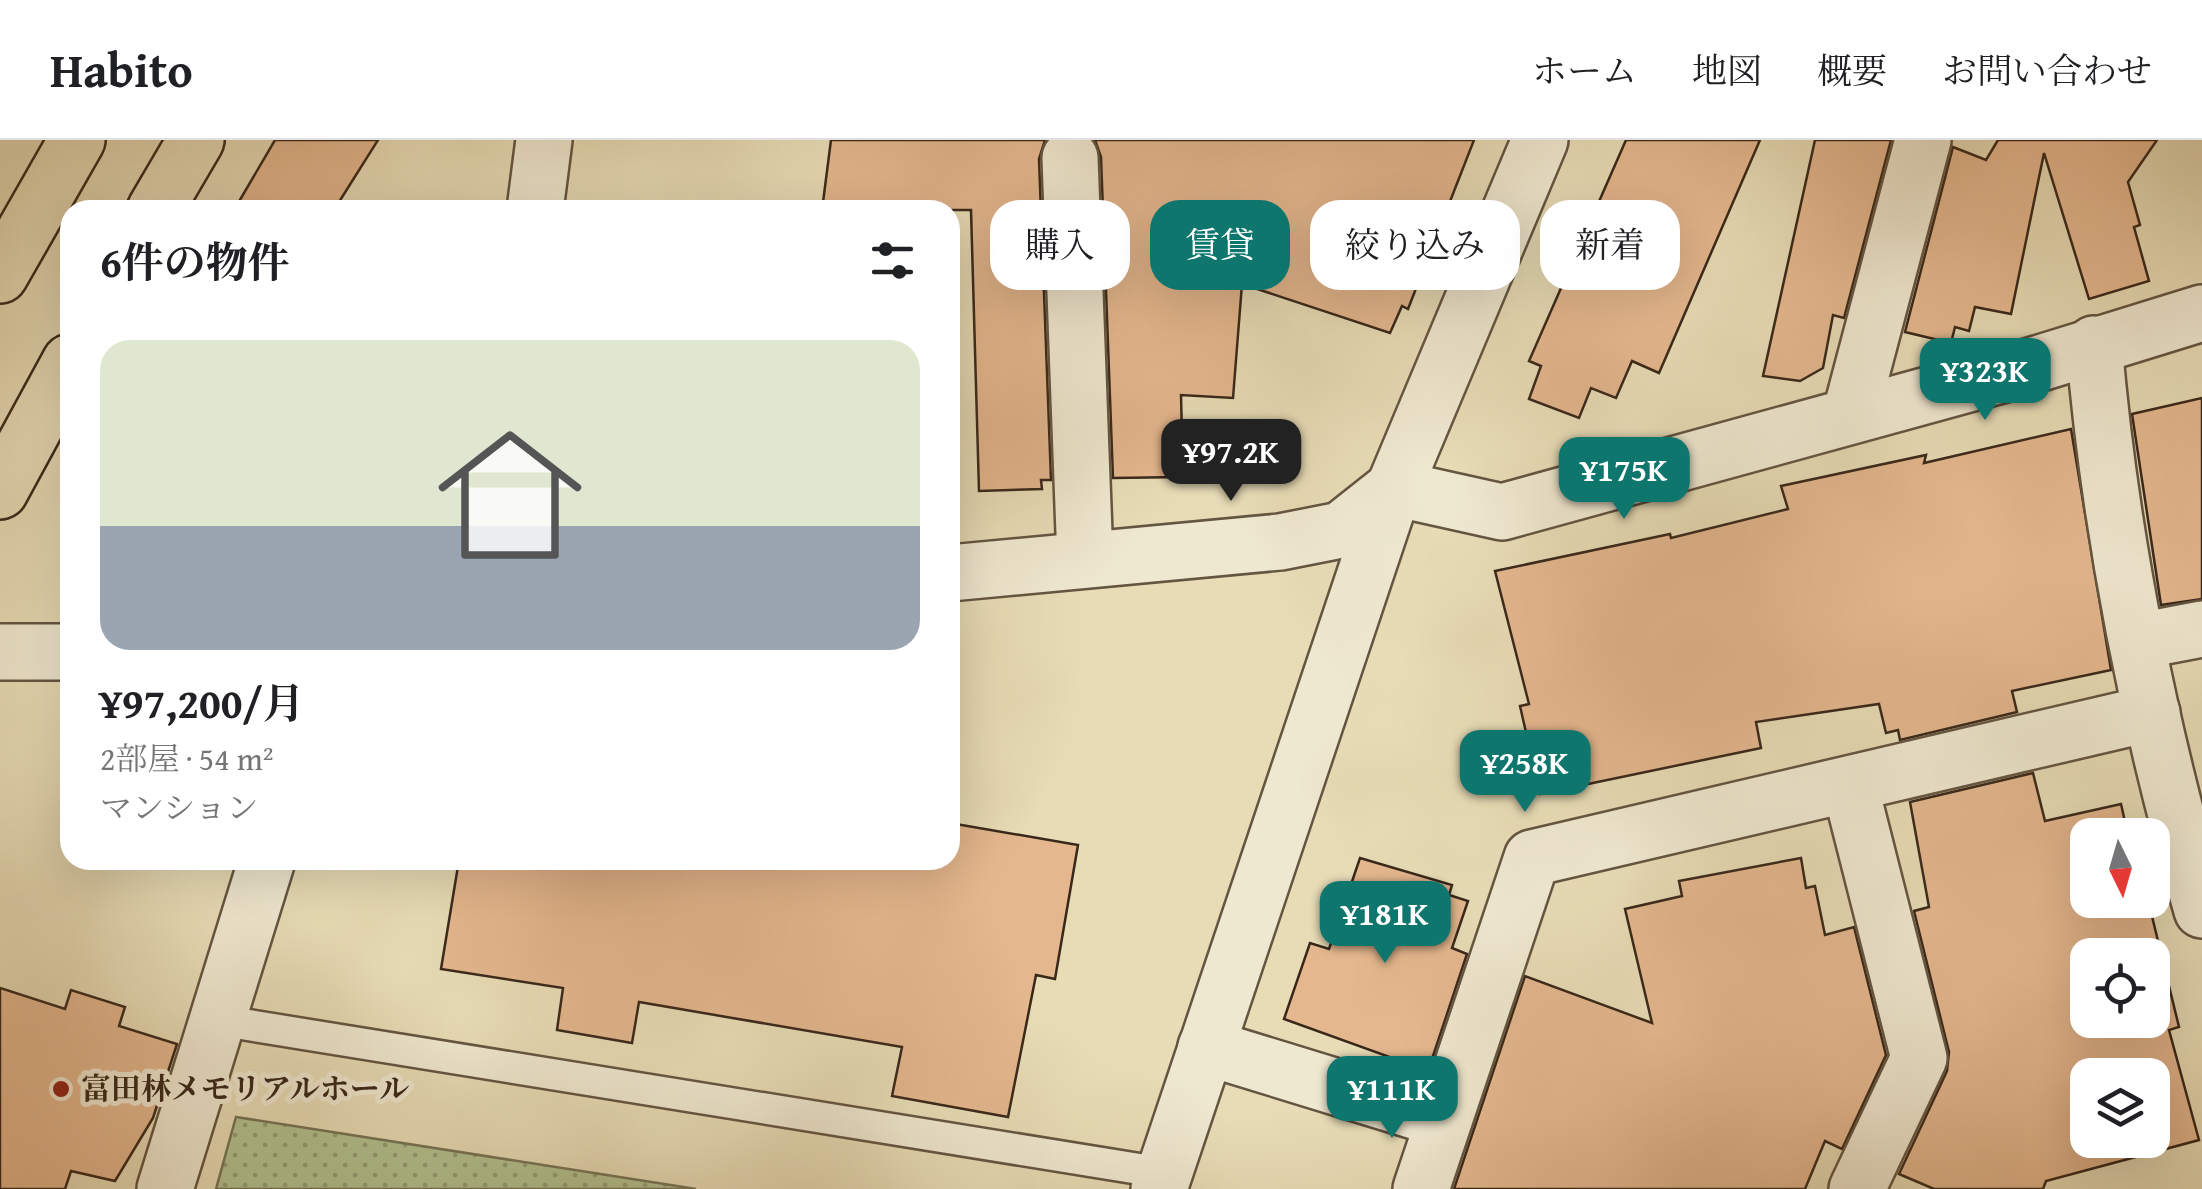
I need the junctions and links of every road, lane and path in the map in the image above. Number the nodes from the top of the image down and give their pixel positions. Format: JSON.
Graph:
{"nodes":[{"id":1,"x":76,"y":140,"type":"edge"},
{"id":2,"x":196,"y":140,"type":"edge"},
{"id":3,"x":544,"y":140,"type":"edge"},
{"id":4,"x":1540,"y":140,"type":"edge"},
{"id":5,"x":1922,"y":140,"type":"edge"},
{"id":6,"x":1070,"y":158,"type":"dead end"},
{"id":7,"x":161,"y":200,"type":"edge"},
{"id":8,"x":537,"y":200,"type":"edge"},
{"id":9,"x":0,"y":276,"type":"edge"},
{"id":10,"x":2202,"y":314,"type":"edge"},
{"id":11,"x":2094,"y":344,"type":"junction"},
{"id":12,"x":60,"y":380,"type":"edge"},
{"id":13,"x":1850,"y":416,"type":"junction"},
{"id":14,"x":1394,"y":488,"type":"junction"},
{"id":15,"x":0,"y":491,"type":"edge"},
{"id":16,"x":1085,"y":560,"type":"junction"},
{"id":17,"x":960,"y":572,"type":"edge"},
{"id":18,"x":2202,"y":629,"type":"edge"},
{"id":19,"x":2139,"y":641,"type":"junction"},
{"id":20,"x":0,"y":652,"type":"edge"},
{"id":21,"x":60,"y":652,"type":"edge"},
{"id":22,"x":2152,"y":714,"type":"junction"},
{"id":23,"x":1850,"y":786,"type":"junction"},
{"id":24,"x":264,"y":870,"type":"edge"},
{"id":25,"x":2202,"y":910,"type":"edge"},
{"id":26,"x":217,"y":1020,"type":"junction"},
{"id":27,"x":1206,"y":1048,"type":"junction"},
{"id":28,"x":1444,"y":1120,"type":"junction"},
{"id":29,"x":1162,"y":1181,"type":"edge"},
{"id":30,"x":164,"y":1189,"type":"edge"},
{"id":31,"x":1421,"y":1189,"type":"edge"},
{"id":32,"x":1857,"y":1189,"type":"edge"}],
"edges":[{"from":1,"to":9,"type":"highway"},
{"from":2,"to":7,"type":"highway"},
{"from":3,"to":8,"type":"street"},
{"from":4,"to":14,"type":"street"},
{"from":5,"to":13,"type":"street"},
{"from":6,"to":16,"type":"street"},
{"from":10,"to":11,"type":"street"},
{"from":11,"to":13,"type":"street"},
{"from":11,"to":19,"type":"street"},
{"from":12,"to":15,"type":"highway"},
{"from":13,"to":14,"type":"street"},
{"from":14,"to":16,"type":"street"},
{"from":14,"to":27,"type":"street"},
{"from":16,"to":17,"type":"street"},
{"from":18,"to":19,"type":"street"},
{"from":19,"to":22,"type":"street"},
{"from":20,"to":21,"type":"street"},
{"from":22,"to":23,"type":"street"},
{"from":22,"to":25,"type":"street"},
{"from":23,"to":28,"type":"street"},
{"from":23,"to":32,"type":"street"},
{"from":24,"to":26,"type":"street"},
{"from":26,"to":29,"type":"lane"},
{"from":26,"to":30,"type":"street"},
{"from":27,"to":28,"type":"street"},
{"from":27,"to":29,"type":"street"},
{"from":28,"to":31,"type":"street"}]}
